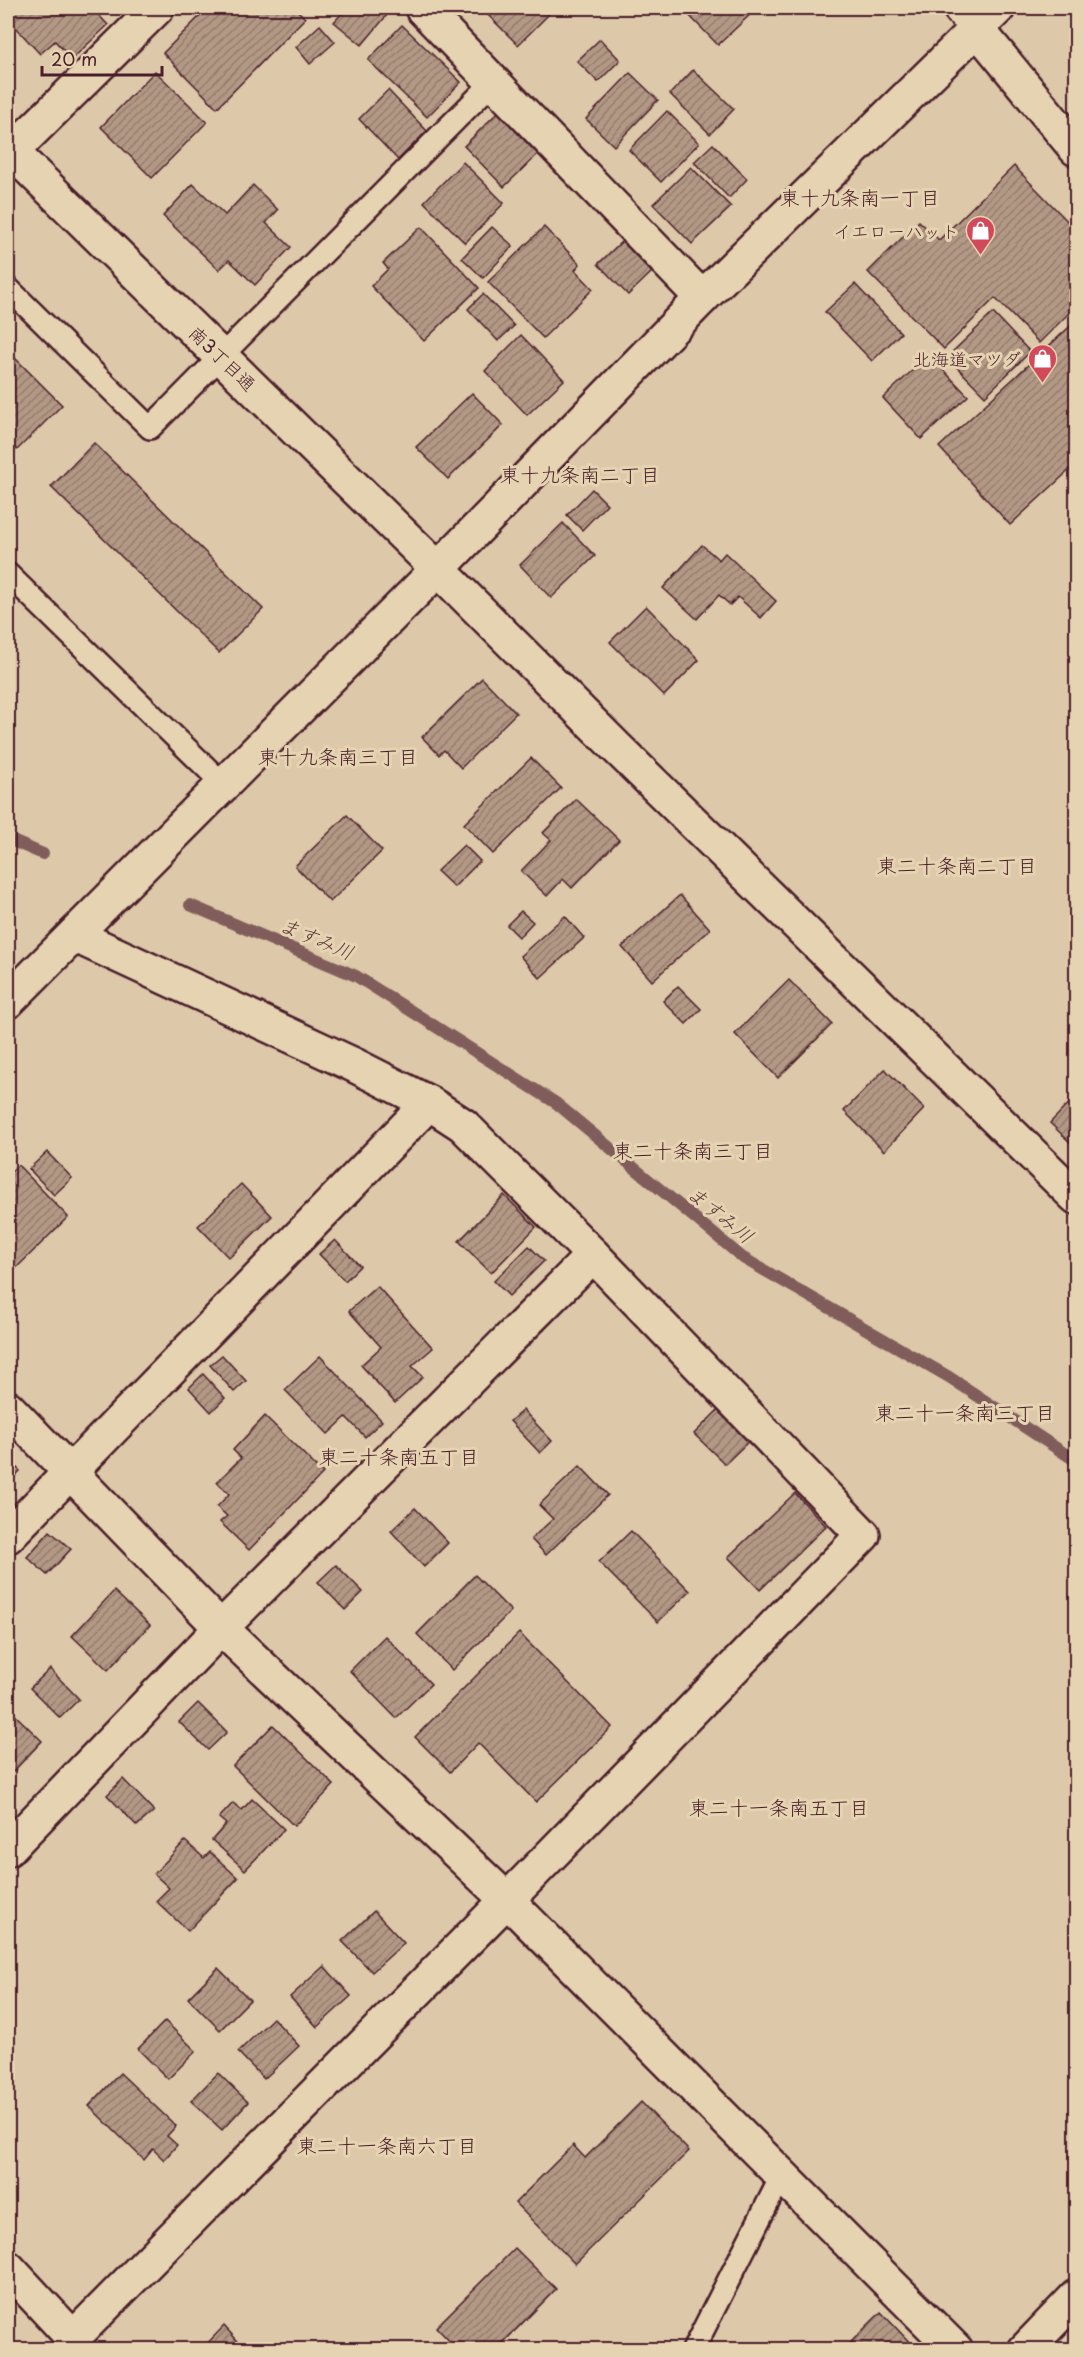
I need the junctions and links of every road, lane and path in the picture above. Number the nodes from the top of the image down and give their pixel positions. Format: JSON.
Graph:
{"nodes":[{"id":1,"x":157,"y":8,"type":"edge"},
{"id":2,"x":422,"y":8,"type":"edge"},
{"id":3,"x":978,"y":14,"type":"edge"},
{"id":4,"x":493,"y":81,"type":"junction"},
{"id":5,"x":1077,"y":149,"type":"edge"},
{"id":6,"x":9,"y":150,"type":"edge"},
{"id":7,"x":8,"y":288,"type":"edge"},
{"id":8,"x":702,"y":298,"type":"junction"},
{"id":9,"x":220,"y":356,"type":"junction"},
{"id":10,"x":438,"y":569,"type":"junction"},
{"id":11,"x":8,"y":574,"type":"edge"},
{"id":12,"x":223,"y":784,"type":"junction"},
{"id":13,"x":74,"y":935,"type":"junction"},
{"id":14,"x":8,"y":1001,"type":"edge"},
{"id":15,"x":429,"y":1103,"type":"junction"},
{"id":16,"x":1077,"y":1197,"type":"edge"},
{"id":17,"x":593,"y":1255,"type":"junction"},
{"id":18,"x":8,"y":1408,"type":"edge"},
{"id":19,"x":69,"y":1472,"type":"junction"},
{"id":20,"x":8,"y":1536,"type":"edge"},
{"id":21,"x":221,"y":1628,"type":"junction"},
{"id":22,"x":8,"y":1849,"type":"edge"},
{"id":23,"x":507,"y":1900,"type":"junction"},
{"id":24,"x":782,"y":2175,"type":"junction"},
{"id":25,"x":8,"y":2268,"type":"edge"},
{"id":26,"x":1077,"y":2297,"type":"edge"},
{"id":27,"x":69,"y":2344,"type":"edge"},
{"id":28,"x":693,"y":2349,"type":"edge"},
{"id":29,"x":956,"y":2349,"type":"edge"},
{"id":30,"x":1025,"y":2349,"type":"edge"}],
"edges":[{"from":1,"to":6,"type":"street"},
{"from":2,"to":4,"type":"street"},
{"from":3,"to":5,"type":"street"},
{"from":3,"to":8,"type":"street"},
{"from":4,"to":8,"type":"street"},
{"from":4,"to":9,"type":"lane"},
{"from":6,"to":9,"type":"street","name":"南3丁目通"},
{"from":7,"to":9,"type":"lane"},
{"from":8,"to":10,"type":"street"},
{"from":9,"to":10,"type":"street","name":"南3丁目通"},
{"from":10,"to":12,"type":"street"},
{"from":10,"to":16,"type":"street","name":"南3丁目通"},
{"from":11,"to":12,"type":"lane"},
{"from":12,"to":13,"type":"street"},
{"from":13,"to":14,"type":"street"},
{"from":13,"to":15,"type":"street"},
{"from":15,"to":17,"type":"street"},
{"from":15,"to":19,"type":"street"},
{"from":17,"to":21,"type":"street"},
{"from":17,"to":23,"type":"street"},
{"from":18,"to":19,"type":"street"},
{"from":19,"to":20,"type":"street"},
{"from":19,"to":21,"type":"street"},
{"from":21,"to":22,"type":"street"},
{"from":21,"to":23,"type":"street"},
{"from":23,"to":24,"type":"street"},
{"from":23,"to":27,"type":"street"},
{"from":24,"to":28,"type":"lane"},
{"from":24,"to":29,"type":"street"},
{"from":25,"to":27,"type":"street"},
{"from":26,"to":30,"type":"street"}]}
